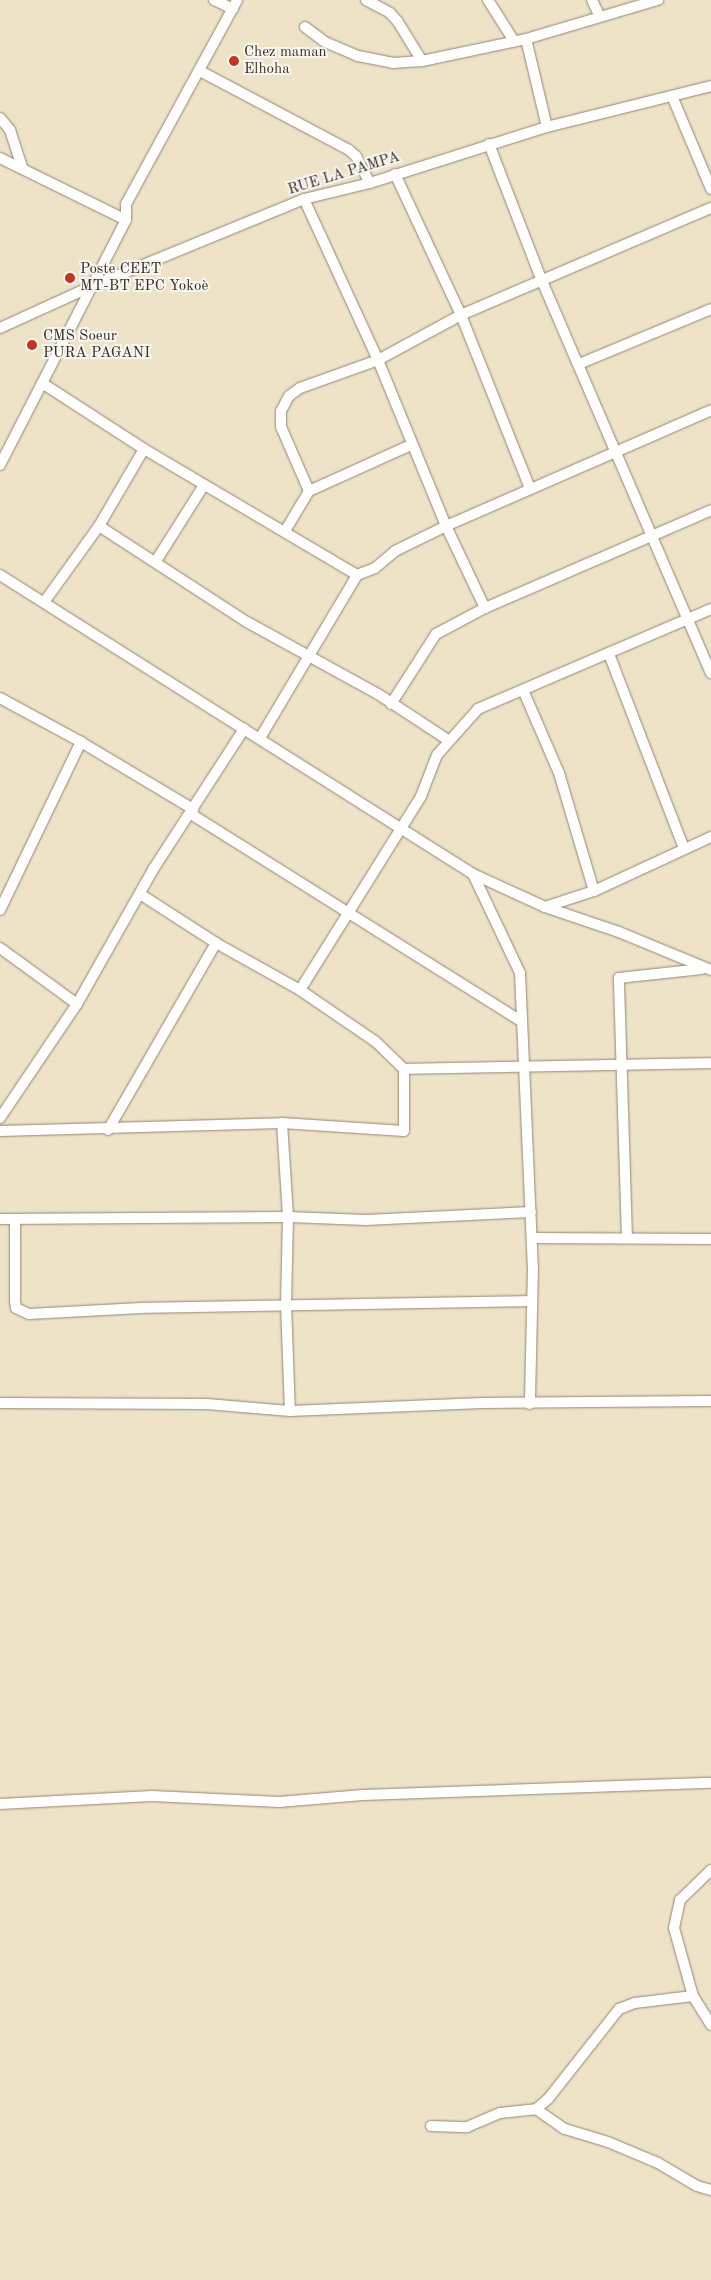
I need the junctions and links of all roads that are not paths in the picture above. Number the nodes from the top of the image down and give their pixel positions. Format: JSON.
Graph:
{"nodes":[{"id":1,"x":214,"y":0,"type":"edge"},
{"id":2,"x":366,"y":0,"type":"edge"},
{"id":3,"x":488,"y":0,"type":"edge"},
{"id":4,"x":592,"y":0,"type":"edge"},
{"id":5,"x":658,"y":0,"type":"edge"},
{"id":6,"x":235,"y":4,"type":"edge"},
{"id":7,"x":599,"y":15,"type":"junction"},
{"id":8,"x":305,"y":27,"type":"dead end"},
{"id":9,"x":526,"y":39,"type":"junction"},
{"id":10,"x":514,"y":41,"type":"junction"},
{"id":11,"x":422,"y":61,"type":"junction"},
{"id":12,"x":200,"y":71,"type":"junction"},
{"id":13,"x":711,"y":86,"type":"edge"},
{"id":14,"x":672,"y":96,"type":"junction"},
{"id":15,"x":0,"y":118,"type":"edge"},
{"id":16,"x":547,"y":127,"type":"junction"},
{"id":17,"x":489,"y":144,"type":"junction"},
{"id":18,"x":0,"y":158,"type":"edge"},
{"id":19,"x":22,"y":167,"type":"junction"},
{"id":20,"x":395,"y":174,"type":"junction"},
{"id":21,"x":370,"y":183,"type":"junction"},
{"id":22,"x":711,"y":188,"type":"edge"},
{"id":23,"x":304,"y":199,"type":"junction"},
{"id":24,"x":711,"y":208,"type":"edge"},
{"id":25,"x":126,"y":220,"type":"junction"},
{"id":26,"x":542,"y":282,"type":"junction"},
{"id":27,"x":92,"y":286,"type":"junction"},
{"id":28,"x":711,"y":309,"type":"edge"},
{"id":29,"x":461,"y":315,"type":"junction"},
{"id":30,"x":0,"y":328,"type":"edge"},
{"id":31,"x":378,"y":360,"type":"junction"},
{"id":32,"x":579,"y":364,"type":"junction"},
{"id":33,"x":42,"y":383,"type":"junction"},
{"id":34,"x":711,"y":410,"type":"edge"},
{"id":35,"x":411,"y":445,"type":"junction"},
{"id":36,"x":144,"y":449,"type":"junction"},
{"id":37,"x":614,"y":452,"type":"junction"},
{"id":38,"x":0,"y":465,"type":"edge"},
{"id":39,"x":204,"y":486,"type":"junction"},
{"id":40,"x":530,"y":488,"type":"junction"},
{"id":41,"x":309,"y":491,"type":"junction"},
{"id":42,"x":711,"y":510,"type":"edge"},
{"id":43,"x":99,"y":526,"type":"junction"},
{"id":44,"x":446,"y":526,"type":"junction"},
{"id":45,"x":285,"y":531,"type":"junction"},
{"id":46,"x":653,"y":535,"type":"junction"},
{"id":47,"x":156,"y":561,"type":"junction"},
{"id":48,"x":0,"y":575,"type":"edge"},
{"id":49,"x":357,"y":575,"type":"junction"},
{"id":50,"x":45,"y":602,"type":"junction"},
{"id":51,"x":486,"y":608,"type":"junction"},
{"id":52,"x":711,"y":609,"type":"edge"},
{"id":53,"x":688,"y":618,"type":"junction"},
{"id":54,"x":609,"y":654,"type":"junction"},
{"id":55,"x":309,"y":659,"type":"junction"},
{"id":56,"x":711,"y":673,"type":"edge"},
{"id":57,"x":523,"y":690,"type":"junction"},
{"id":58,"x":1,"y":701,"type":"edge"},
{"id":59,"x":391,"y":704,"type":"junction"},
{"id":60,"x":244,"y":729,"type":"junction"},
{"id":61,"x":260,"y":738,"type":"junction"},
{"id":62,"x":448,"y":740,"type":"junction"},
{"id":63,"x":80,"y":742,"type":"junction"},
{"id":64,"x":192,"y":811,"type":"junction"},
{"id":65,"x":400,"y":827,"type":"junction"},
{"id":66,"x":711,"y":837,"type":"edge"},
{"id":67,"x":684,"y":848,"type":"junction"},
{"id":68,"x":473,"y":874,"type":"junction"},
{"id":69,"x":594,"y":891,"type":"junction"},
{"id":70,"x":140,"y":894,"type":"junction"},
{"id":71,"x":545,"y":906,"type":"junction"},
{"id":72,"x":0,"y":910,"type":"edge"},
{"id":73,"x":350,"y":914,"type":"junction"},
{"id":74,"x":216,"y":943,"type":"junction"},
{"id":75,"x":0,"y":948,"type":"edge"},
{"id":76,"x":708,"y":969,"type":"edge"},
{"id":77,"x":300,"y":990,"type":"junction"},
{"id":78,"x":77,"y":1004,"type":"junction"},
{"id":79,"x":520,"y":1020,"type":"junction"},
{"id":80,"x":623,"y":1063,"type":"junction"},
{"id":81,"x":711,"y":1063,"type":"edge"},
{"id":82,"x":522,"y":1068,"type":"junction"},
{"id":83,"x":404,"y":1069,"type":"junction"},
{"id":84,"x":0,"y":1118,"type":"edge"},
{"id":85,"x":282,"y":1123,"type":"junction"},
{"id":86,"x":108,"y":1130,"type":"junction"},
{"id":87,"x":0,"y":1131,"type":"edge"},
{"id":88,"x":531,"y":1212,"type":"junction"},
{"id":89,"x":288,"y":1217,"type":"junction"},
{"id":90,"x":15,"y":1219,"type":"junction"},
{"id":91,"x":0,"y":1220,"type":"edge"},
{"id":92,"x":532,"y":1238,"type":"junction"},
{"id":93,"x":628,"y":1238,"type":"junction"},
{"id":94,"x":711,"y":1239,"type":"edge"},
{"id":95,"x":531,"y":1301,"type":"junction"},
{"id":96,"x":286,"y":1304,"type":"junction"},
{"id":97,"x":711,"y":1402,"type":"edge"},
{"id":98,"x":0,"y":1404,"type":"edge"},
{"id":99,"x":530,"y":1404,"type":"junction"},
{"id":100,"x":290,"y":1410,"type":"junction"},
{"id":101,"x":711,"y":1783,"type":"edge"},
{"id":102,"x":0,"y":1804,"type":"edge"},
{"id":103,"x":711,"y":1870,"type":"edge"},
{"id":104,"x":694,"y":1996,"type":"junction"},
{"id":105,"x":711,"y":2025,"type":"edge"},
{"id":106,"x":536,"y":2109,"type":"junction"},
{"id":107,"x":431,"y":2126,"type":"dead end"},
{"id":108,"x":711,"y":2190,"type":"edge"}],
"edges":[{"from":1,"to":6,"type":"street"},
{"from":2,"to":11,"type":"street"},
{"from":3,"to":10,"type":"street"},
{"from":4,"to":7,"type":"street"},
{"from":5,"to":7,"type":"street"},
{"from":6,"to":12,"type":"street"},
{"from":7,"to":9,"type":"street"},
{"from":8,"to":11,"type":"street"},
{"from":9,"to":10,"type":"street"},
{"from":9,"to":16,"type":"street"},
{"from":10,"to":11,"type":"street"},
{"from":12,"to":21,"type":"street"},
{"from":12,"to":25,"type":"street"},
{"from":13,"to":14,"type":"street","name":"RUE LA PAMPA"},
{"from":14,"to":16,"type":"street","name":"RUE LA PAMPA"},
{"from":14,"to":22,"type":"street"},
{"from":15,"to":19,"type":"street"},
{"from":16,"to":17,"type":"street","name":"RUE LA PAMPA"},
{"from":17,"to":20,"type":"street","name":"RUE LA PAMPA"},
{"from":17,"to":26,"type":"street"},
{"from":18,"to":19,"type":"street"},
{"from":19,"to":25,"type":"street"},
{"from":20,"to":21,"type":"street","name":"RUE LA PAMPA"},
{"from":20,"to":29,"type":"street"},
{"from":21,"to":23,"type":"street","name":"RUE LA PAMPA"},
{"from":23,"to":27,"type":"street","name":"RUE LA PAMPA"},
{"from":23,"to":31,"type":"street"},
{"from":24,"to":26,"type":"street"},
{"from":25,"to":27,"type":"street"},
{"from":26,"to":29,"type":"street"},
{"from":26,"to":32,"type":"street"},
{"from":27,"to":30,"type":"street","name":"RUE LA PAMPA"},
{"from":27,"to":33,"type":"street"},
{"from":28,"to":32,"type":"street"},
{"from":29,"to":31,"type":"street"},
{"from":29,"to":40,"type":"street"},
{"from":31,"to":35,"type":"street"},
{"from":31,"to":41,"type":"street"},
{"from":32,"to":37,"type":"street"},
{"from":33,"to":36,"type":"street"},
{"from":33,"to":38,"type":"street"},
{"from":34,"to":37,"type":"street"},
{"from":35,"to":41,"type":"street"},
{"from":35,"to":44,"type":"street"},
{"from":36,"to":39,"type":"street"},
{"from":36,"to":43,"type":"street"},
{"from":37,"to":40,"type":"street"},
{"from":37,"to":46,"type":"street"},
{"from":39,"to":45,"type":"street"},
{"from":39,"to":47,"type":"street"},
{"from":40,"to":44,"type":"street"},
{"from":41,"to":45,"type":"street"},
{"from":42,"to":46,"type":"street"},
{"from":43,"to":47,"type":"street"},
{"from":43,"to":50,"type":"street"},
{"from":44,"to":49,"type":"street"},
{"from":44,"to":51,"type":"street"},
{"from":45,"to":49,"type":"street"},
{"from":46,"to":51,"type":"street"},
{"from":46,"to":53,"type":"street"},
{"from":47,"to":55,"type":"street"},
{"from":48,"to":50,"type":"street"},
{"from":49,"to":55,"type":"street"},
{"from":50,"to":60,"type":"street"},
{"from":51,"to":59,"type":"street"},
{"from":52,"to":53,"type":"street"},
{"from":53,"to":54,"type":"street"},
{"from":53,"to":56,"type":"street"},
{"from":54,"to":57,"type":"street"},
{"from":54,"to":67,"type":"street"},
{"from":55,"to":59,"type":"street"},
{"from":55,"to":61,"type":"street"},
{"from":57,"to":62,"type":"street"},
{"from":57,"to":69,"type":"street"},
{"from":58,"to":63,"type":"street"},
{"from":59,"to":62,"type":"street"},
{"from":60,"to":61,"type":"street"},
{"from":60,"to":64,"type":"street"},
{"from":61,"to":65,"type":"street"},
{"from":62,"to":65,"type":"street"},
{"from":63,"to":64,"type":"street"},
{"from":63,"to":72,"type":"street"},
{"from":64,"to":70,"type":"street"},
{"from":64,"to":73,"type":"street"},
{"from":65,"to":68,"type":"street"},
{"from":65,"to":73,"type":"street"},
{"from":66,"to":67,"type":"street"},
{"from":67,"to":69,"type":"street"},
{"from":68,"to":71,"type":"street"},
{"from":68,"to":79,"type":"street"},
{"from":69,"to":71,"type":"street"},
{"from":70,"to":74,"type":"street"},
{"from":70,"to":78,"type":"street"},
{"from":71,"to":76,"type":"street"},
{"from":73,"to":77,"type":"street"},
{"from":73,"to":79,"type":"street"},
{"from":74,"to":77,"type":"street"},
{"from":74,"to":86,"type":"street"},
{"from":75,"to":78,"type":"street"},
{"from":76,"to":80,"type":"street"},
{"from":77,"to":83,"type":"street"},
{"from":78,"to":84,"type":"street"},
{"from":79,"to":82,"type":"street"},
{"from":80,"to":81,"type":"street"},
{"from":80,"to":82,"type":"street"},
{"from":80,"to":93,"type":"street"},
{"from":82,"to":83,"type":"street"},
{"from":82,"to":88,"type":"street"},
{"from":83,"to":85,"type":"street"},
{"from":85,"to":86,"type":"street"},
{"from":85,"to":89,"type":"street"},
{"from":86,"to":87,"type":"street"},
{"from":88,"to":89,"type":"street"},
{"from":88,"to":92,"type":"street"},
{"from":89,"to":90,"type":"street"},
{"from":89,"to":96,"type":"street"},
{"from":90,"to":91,"type":"street"},
{"from":90,"to":96,"type":"street"},
{"from":92,"to":93,"type":"street"},
{"from":92,"to":95,"type":"street"},
{"from":93,"to":94,"type":"street"},
{"from":95,"to":96,"type":"street"},
{"from":95,"to":99,"type":"street"},
{"from":96,"to":100,"type":"street"},
{"from":97,"to":99,"type":"street"},
{"from":98,"to":100,"type":"street"},
{"from":99,"to":100,"type":"street"},
{"from":101,"to":102,"type":"street"},
{"from":103,"to":104,"type":"street"},
{"from":104,"to":105,"type":"street"},
{"from":104,"to":106,"type":"street"},
{"from":106,"to":107,"type":"street"},
{"from":106,"to":108,"type":"street"}]}
